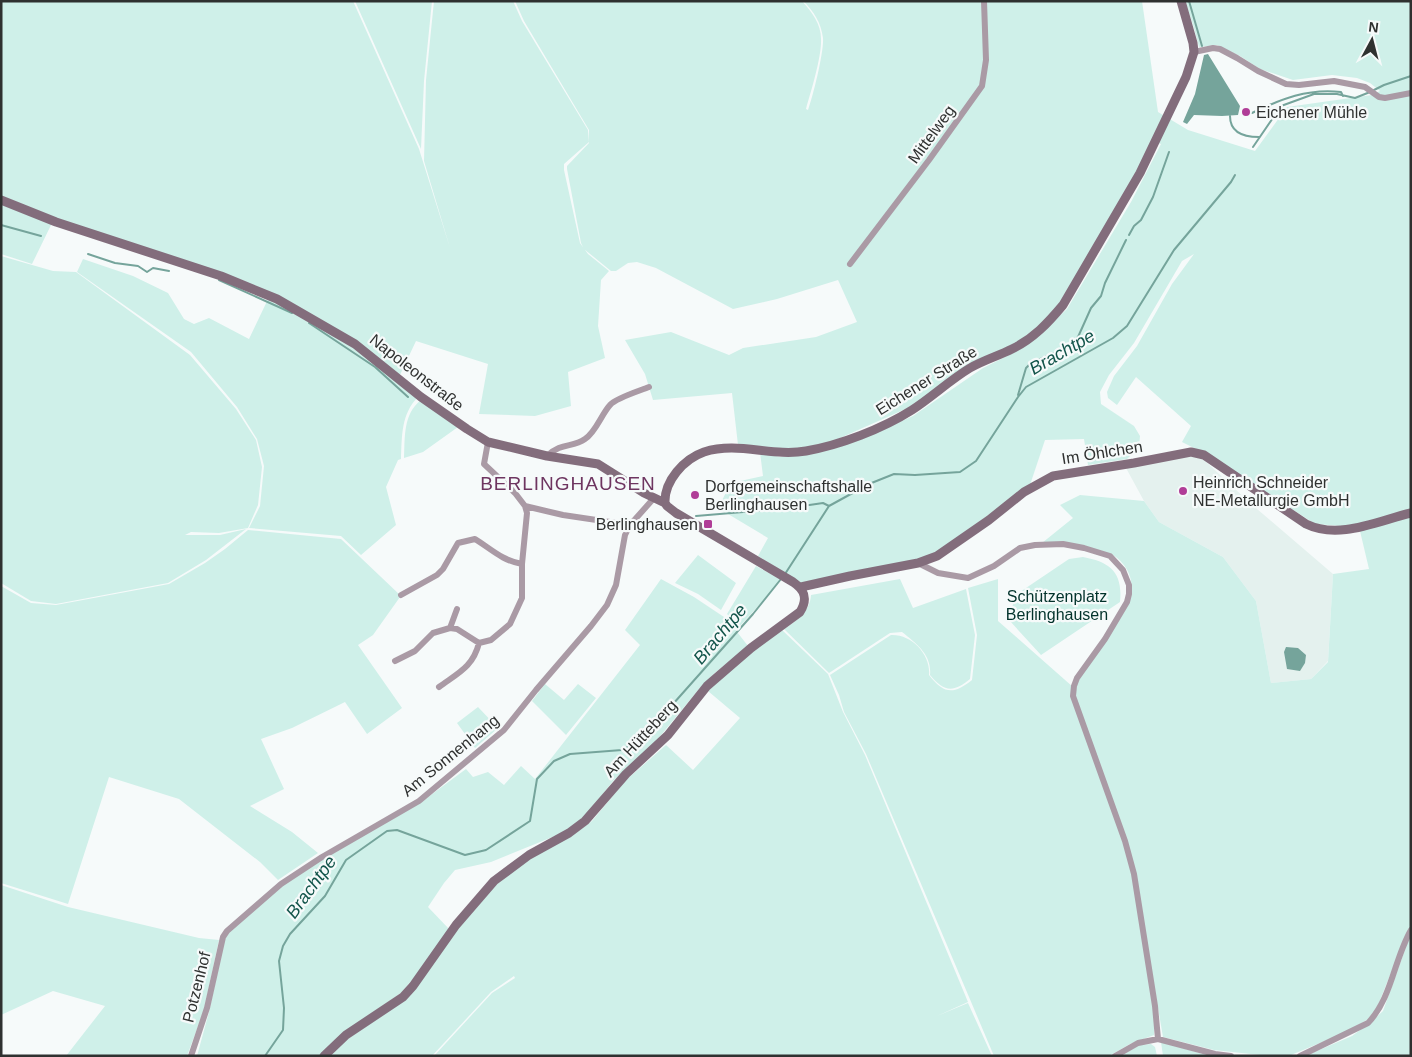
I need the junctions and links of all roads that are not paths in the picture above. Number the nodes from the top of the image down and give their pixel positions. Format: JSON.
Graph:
{"nodes":[{"id":1,"x":984,"y":1,"type":"edge"},
{"id":2,"x":1181,"y":1,"type":"edge"},
{"id":3,"x":1194,"y":52,"type":"junction"},
{"id":4,"x":1411,"y":93,"type":"edge"},
{"id":5,"x":1,"y":200,"type":"edge"},
{"id":6,"x":850,"y":264,"type":"dead end"},
{"id":7,"x":649,"y":388,"type":"dead end"},
{"id":8,"x":488,"y":442,"type":"junction"},
{"id":9,"x":547,"y":456,"type":"junction"},
{"id":10,"x":654,"y":498,"type":"junction"},
{"id":11,"x":665,"y":503,"type":"junction"},
{"id":12,"x":525,"y":506,"type":"junction"},
{"id":13,"x":1411,"y":514,"type":"edge"},
{"id":14,"x":630,"y":525,"type":"junction"},
{"id":15,"x":918,"y":563,"type":"junction"},
{"id":16,"x":522,"y":564,"type":"junction"},
{"id":17,"x":797,"y":584,"type":"junction"},
{"id":18,"x":401,"y":594,"type":"dead end"},
{"id":19,"x":457,"y":610,"type":"dead end"},
{"id":20,"x":450,"y":628,"type":"junction"},
{"id":21,"x":479,"y":643,"type":"junction"},
{"id":22,"x":394,"y":661,"type":"dead end"},
{"id":23,"x":439,"y":687,"type":"dead end"},
{"id":24,"x":231,"y":927,"type":"joint"},
{"id":25,"x":1411,"y":930,"type":"edge"},
{"id":26,"x":1158,"y":1040,"type":"junction"},
{"id":27,"x":191,"y":1056,"type":"edge"},
{"id":28,"x":324,"y":1056,"type":"edge"},
{"id":29,"x":1115,"y":1056,"type":"edge"},
{"id":30,"x":1231,"y":1056,"type":"edge"},
{"id":31,"x":1300,"y":1056,"type":"edge"}],
"edges":[{"from":1,"to":6,"type":"street","name":"Mittelweg"},
{"from":2,"to":3,"type":"main road"},
{"from":3,"to":4,"type":"street"},
{"from":3,"to":11,"type":"main road","name":"Eichener Straße"},
{"from":5,"to":8,"type":"main road","name":"Napoleonstraße"},
{"from":7,"to":9,"type":"street"},
{"from":8,"to":9,"type":"main road","name":"Napoleonstraße"},
{"from":8,"to":12,"type":"street"},
{"from":9,"to":10,"type":"main road","name":"Napoleonstraße"},
{"from":10,"to":11,"type":"main road","name":"Napoleonstraße"},
{"from":10,"to":14,"type":"street","name":"Am Sonnenhang"},
{"from":11,"to":17,"type":"main road","name":"Napoleonstraße"},
{"from":12,"to":14,"type":"street"},
{"from":12,"to":16,"type":"street"},
{"from":13,"to":15,"type":"main road","name":"Im Öhlchen"},
{"from":14,"to":24,"type":"street","name":"Am Sonnenhang"},
{"from":15,"to":17,"type":"main road","name":"Im Öhlchen"},
{"from":15,"to":26,"type":"street"},
{"from":16,"to":18,"type":"street"},
{"from":16,"to":21,"type":"street"},
{"from":17,"to":28,"type":"main road","name":"Am Hütteberg"},
{"from":19,"to":20,"type":"street"},
{"from":20,"to":21,"type":"street"},
{"from":20,"to":22,"type":"street"},
{"from":21,"to":23,"type":"street"},
{"from":24,"to":27,"type":"street","name":"Potzenhof"},
{"from":25,"to":31,"type":"street"},
{"from":26,"to":29,"type":"street"},
{"from":26,"to":30,"type":"street"}]}
